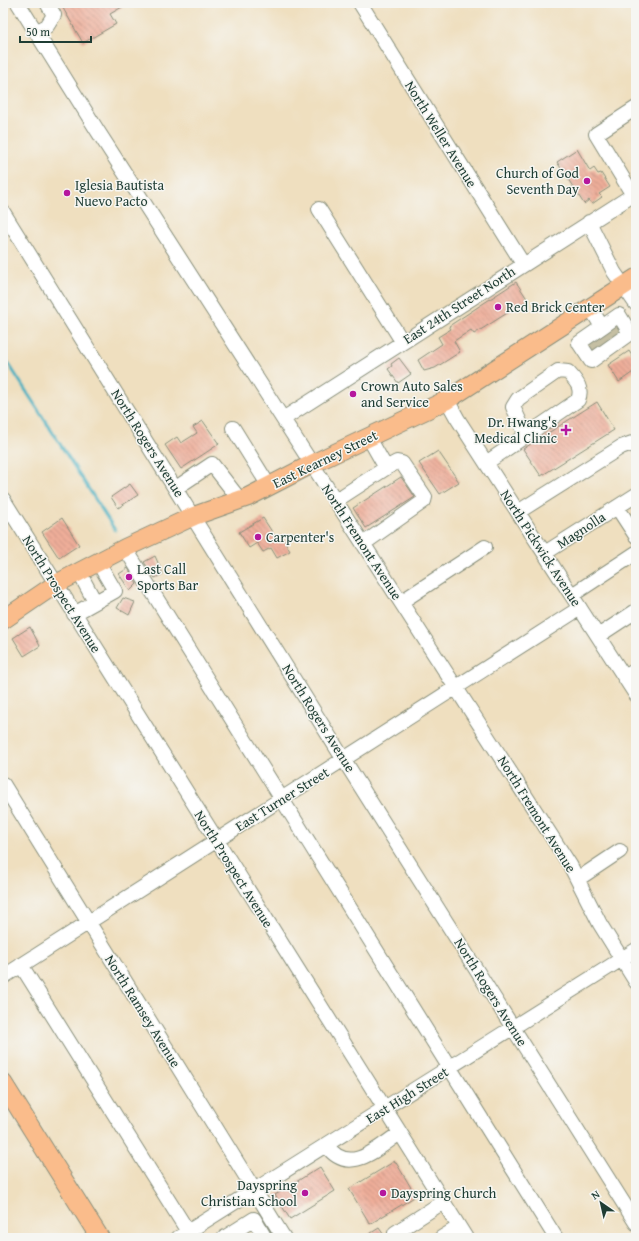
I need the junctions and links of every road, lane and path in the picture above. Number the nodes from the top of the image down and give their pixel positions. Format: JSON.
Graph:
{"nodes":[{"id":1,"x":18,"y":3,"type":"edge"},
{"id":2,"x":47,"y":3,"type":"edge"},
{"id":3,"x":360,"y":3,"type":"edge"},
{"id":4,"x":36,"y":32,"type":"junction"},
{"id":5,"x":636,"y":108,"type":"edge"},
{"id":6,"x":635,"y":194,"type":"edge"},
{"id":7,"x":319,"y":208,"type":"dead end"},
{"id":8,"x":3,"y":212,"type":"edge"},
{"id":9,"x":589,"y":222,"type":"junction"},
{"id":10,"x":523,"y":264,"type":"junction"},
{"id":11,"x":630,"y":282,"type":"edge"},
{"id":12,"x":636,"y":304,"type":"edge"},
{"id":13,"x":590,"y":308,"type":"junction"},
{"id":14,"x":611,"y":335,"type":"tunnel mouth"},
{"id":15,"x":402,"y":341,"type":"junction"},
{"id":16,"x":447,"y":400,"type":"junction"},
{"id":17,"x":283,"y":419,"type":"junction"},
{"id":18,"x":233,"y":428,"type":"dead end"},
{"id":19,"x":526,"y":435,"type":"junction"},
{"id":20,"x":369,"y":438,"type":"junction"},
{"id":21,"x":636,"y":447,"type":"edge"},
{"id":22,"x":486,"y":463,"type":"junction"},
{"id":23,"x":312,"y":464,"type":"junction"},
{"id":24,"x":386,"y":468,"type":"junction"},
{"id":25,"x":270,"y":486,"type":"junction"},
{"id":26,"x":176,"y":488,"type":"junction"},
{"id":27,"x":636,"y":495,"type":"edge"},
{"id":28,"x":3,"y":499,"type":"edge"},
{"id":29,"x":240,"y":500,"type":"junction"},
{"id":30,"x":335,"y":501,"type":"junction"},
{"id":31,"x":617,"y":507,"type":"junction"},
{"id":32,"x":518,"y":512,"type":"junction"},
{"id":33,"x":194,"y":516,"type":"junction"},
{"id":34,"x":636,"y":536,"type":"edge"},
{"id":35,"x":363,"y":544,"type":"junction"},
{"id":36,"x":485,"y":547,"type":"dead end"},
{"id":37,"x":125,"y":548,"type":"junction"},
{"id":38,"x":545,"y":553,"type":"junction"},
{"id":39,"x":636,"y":553,"type":"edge"},
{"id":40,"x":98,"y":562,"type":"junction"},
{"id":41,"x":79,"y":572,"type":"junction"},
{"id":42,"x":56,"y":584,"type":"junction"},
{"id":43,"x":572,"y":595,"type":"junction"},
{"id":44,"x":95,"y":602,"type":"junction"},
{"id":45,"x":401,"y":602,"type":"junction"},
{"id":46,"x":580,"y":608,"type":"junction"},
{"id":47,"x":636,"y":611,"type":"edge"},
{"id":48,"x":74,"y":614,"type":"junction"},
{"id":49,"x":3,"y":620,"type":"edge"},
{"id":50,"x":598,"y":636,"type":"junction"},
{"id":51,"x":630,"y":674,"type":"edge"},
{"id":52,"x":455,"y":687,"type":"junction"},
{"id":53,"x":636,"y":695,"type":"edge"},
{"id":54,"x":344,"y":760,"type":"junction"},
{"id":55,"x":3,"y":784,"type":"edge"},
{"id":56,"x":281,"y":799,"type":"junction"},
{"id":57,"x":215,"y":840,"type":"junction"},
{"id":58,"x":620,"y":850,"type":"dead end"},
{"id":59,"x":578,"y":879,"type":"junction"},
{"id":60,"x":88,"y":922,"type":"junction"},
{"id":61,"x":636,"y":950,"type":"edge"},
{"id":62,"x":621,"y":959,"type":"junction"},
{"id":63,"x":21,"y":965,"type":"junction"},
{"id":64,"x":3,"y":977,"type":"edge"},
{"id":65,"x":636,"y":982,"type":"edge"},
{"id":66,"x":513,"y":1028,"type":"junction"},
{"id":67,"x":450,"y":1068,"type":"junction"},
{"id":68,"x":3,"y":1083,"type":"edge"},
{"id":69,"x":385,"y":1109,"type":"junction"},
{"id":70,"x":400,"y":1133,"type":"junction"},
{"id":71,"x":326,"y":1145,"type":"junction"},
{"id":72,"x":254,"y":1190,"type":"junction"},
{"id":73,"x":444,"y":1202,"type":"junction"},
{"id":74,"x":636,"y":1223,"type":"edge"},
{"id":75,"x":462,"y":1232,"type":"edge"},
{"id":76,"x":186,"y":1236,"type":"edge"},
{"id":77,"x":100,"y":1238,"type":"edge"},
{"id":78,"x":224,"y":1238,"type":"edge"},
{"id":79,"x":265,"y":1238,"type":"edge"},
{"id":80,"x":284,"y":1238,"type":"edge"},
{"id":81,"x":398,"y":1238,"type":"edge"},
{"id":82,"x":441,"y":1238,"type":"edge"},
{"id":83,"x":556,"y":1238,"type":"edge"}],
"edges":[{"from":1,"to":4,"type":"street","name":"North Fremont Avenue"},
{"from":2,"to":4,"type":"street"},
{"from":3,"to":10,"type":"street","name":"North Weller Avenue"},
{"from":4,"to":17,"type":"street","name":"North Fremont Avenue"},
{"from":5,"to":6,"type":"street"},
{"from":6,"to":9,"type":"street","name":"East 24th Street North"},
{"from":7,"to":15,"type":"street"},
{"from":8,"to":26,"type":"street","name":"North Rogers Avenue"},
{"from":9,"to":10,"type":"street","name":"East 24th Street North"},
{"from":9,"to":11,"type":"street"},
{"from":10,"to":15,"type":"street","name":"East 24th Street North"},
{"from":11,"to":12,"type":"street"},
{"from":11,"to":13,"type":"main road","name":"East Kearney Street"},
{"from":13,"to":14,"type":"street"},
{"from":13,"to":16,"type":"main road","name":"East Kearney Street"},
{"from":15,"to":17,"type":"street","name":"East 24th Street North"},
{"from":16,"to":20,"type":"main road","name":"East Kearney Street"},
{"from":16,"to":22,"type":"street","name":"North Pickwick Avenue"},
{"from":17,"to":23,"type":"street","name":"North Fremont Avenue"},
{"from":18,"to":25,"type":"street"},
{"from":19,"to":19,"type":"street"},
{"from":19,"to":22,"type":"street"},
{"from":20,"to":23,"type":"main road","name":"East Kearney Street"},
{"from":20,"to":24,"type":"street"},
{"from":21,"to":32,"type":"street"},
{"from":22,"to":32,"type":"street","name":"North Pickwick Avenue"},
{"from":23,"to":25,"type":"main road","name":"East Kearney Street"},
{"from":23,"to":30,"type":"street","name":"North Fremont Avenue"},
{"from":24,"to":30,"type":"street"},
{"from":24,"to":35,"type":"street"},
{"from":25,"to":29,"type":"main road","name":"East Kearney Street"},
{"from":26,"to":29,"type":"street"},
{"from":26,"to":33,"type":"street","name":"North Rogers Avenue"},
{"from":27,"to":31,"type":"street","name":"Magnolla"},
{"from":28,"to":42,"type":"street","name":"North Prospect Avenue"},
{"from":29,"to":33,"type":"main road","name":"East Kearney Street"},
{"from":30,"to":35,"type":"street","name":"North Fremont Avenue"},
{"from":31,"to":34,"type":"street"},
{"from":31,"to":38,"type":"street","name":"Magnolla"},
{"from":32,"to":38,"type":"street","name":"North Pickwick Avenue"},
{"from":33,"to":37,"type":"main road","name":"East Kearney Street"},
{"from":33,"to":54,"type":"street","name":"North Rogers Avenue"},
{"from":35,"to":45,"type":"street","name":"North Fremont Avenue"},
{"from":36,"to":45,"type":"street"},
{"from":37,"to":40,"type":"main road","name":"East Kearney Street"},
{"from":37,"to":56,"type":"street"},
{"from":38,"to":43,"type":"street","name":"North Pickwick Avenue"},
{"from":39,"to":43,"type":"street"},
{"from":40,"to":41,"type":"main road","name":"East Kearney Street"},
{"from":40,"to":44,"type":"street"},
{"from":41,"to":42,"type":"main road","name":"East Kearney Street"},
{"from":41,"to":44,"type":"street"},
{"from":42,"to":48,"type":"street","name":"North Prospect Avenue"},
{"from":42,"to":49,"type":"main road","name":"East Kearney Street"},
{"from":43,"to":46,"type":"street","name":"North Pickwick Avenue"},
{"from":44,"to":48,"type":"street"},
{"from":45,"to":52,"type":"street","name":"North Fremont Avenue"},
{"from":46,"to":50,"type":"street","name":"North Pickwick Avenue"},
{"from":46,"to":52,"type":"street","name":"East Turner Street"},
{"from":47,"to":50,"type":"street"},
{"from":48,"to":57,"type":"street","name":"North Prospect Avenue"},
{"from":50,"to":51,"type":"street","name":"North Pickwick Avenue"},
{"from":51,"to":53,"type":"street","name":"North Pickwick Avenue"},
{"from":52,"to":54,"type":"street","name":"East Turner Street"},
{"from":52,"to":59,"type":"street","name":"North Fremont Avenue"},
{"from":54,"to":56,"type":"street","name":"East Turner Street"},
{"from":54,"to":66,"type":"street","name":"North Rogers Avenue"},
{"from":55,"to":60,"type":"street","name":"North Ramsey Avenue"},
{"from":56,"to":57,"type":"street","name":"East Turner Street"},
{"from":56,"to":67,"type":"street"},
{"from":57,"to":60,"type":"street","name":"East Turner Street"},
{"from":57,"to":69,"type":"street","name":"North Prospect Avenue"},
{"from":58,"to":59,"type":"street"},
{"from":59,"to":62,"type":"street","name":"North Fremont Avenue"},
{"from":60,"to":63,"type":"street","name":"East Turner Street"},
{"from":60,"to":72,"type":"street","name":"North Ramsey Avenue"},
{"from":61,"to":62,"type":"street","name":"East High Street"},
{"from":62,"to":65,"type":"street","name":"North Fremont Avenue"},
{"from":62,"to":66,"type":"street","name":"East High Street"},
{"from":63,"to":64,"type":"street","name":"East Turner Street"},
{"from":63,"to":76,"type":"street"},
{"from":66,"to":67,"type":"street","name":"East High Street"},
{"from":66,"to":74,"type":"street","name":"North Rogers Avenue"},
{"from":67,"to":69,"type":"street","name":"East High Street"},
{"from":67,"to":83,"type":"street"},
{"from":68,"to":77,"type":"main road"},
{"from":69,"to":70,"type":"street","name":"North Prospect Avenue"},
{"from":69,"to":71,"type":"street","name":"East High Street"},
{"from":70,"to":71,"type":"street"},
{"from":70,"to":73,"type":"street","name":"North Prospect Avenue"},
{"from":71,"to":72,"type":"street","name":"East High Street"},
{"from":72,"to":76,"type":"street","name":"East High Street"},
{"from":72,"to":80,"type":"street","name":"North Ramsey Avenue"},
{"from":73,"to":75,"type":"street","name":"North Prospect Avenue"},
{"from":73,"to":81,"type":"street"},
{"from":75,"to":82,"type":"street"},
{"from":78,"to":79,"type":"street"}]}
